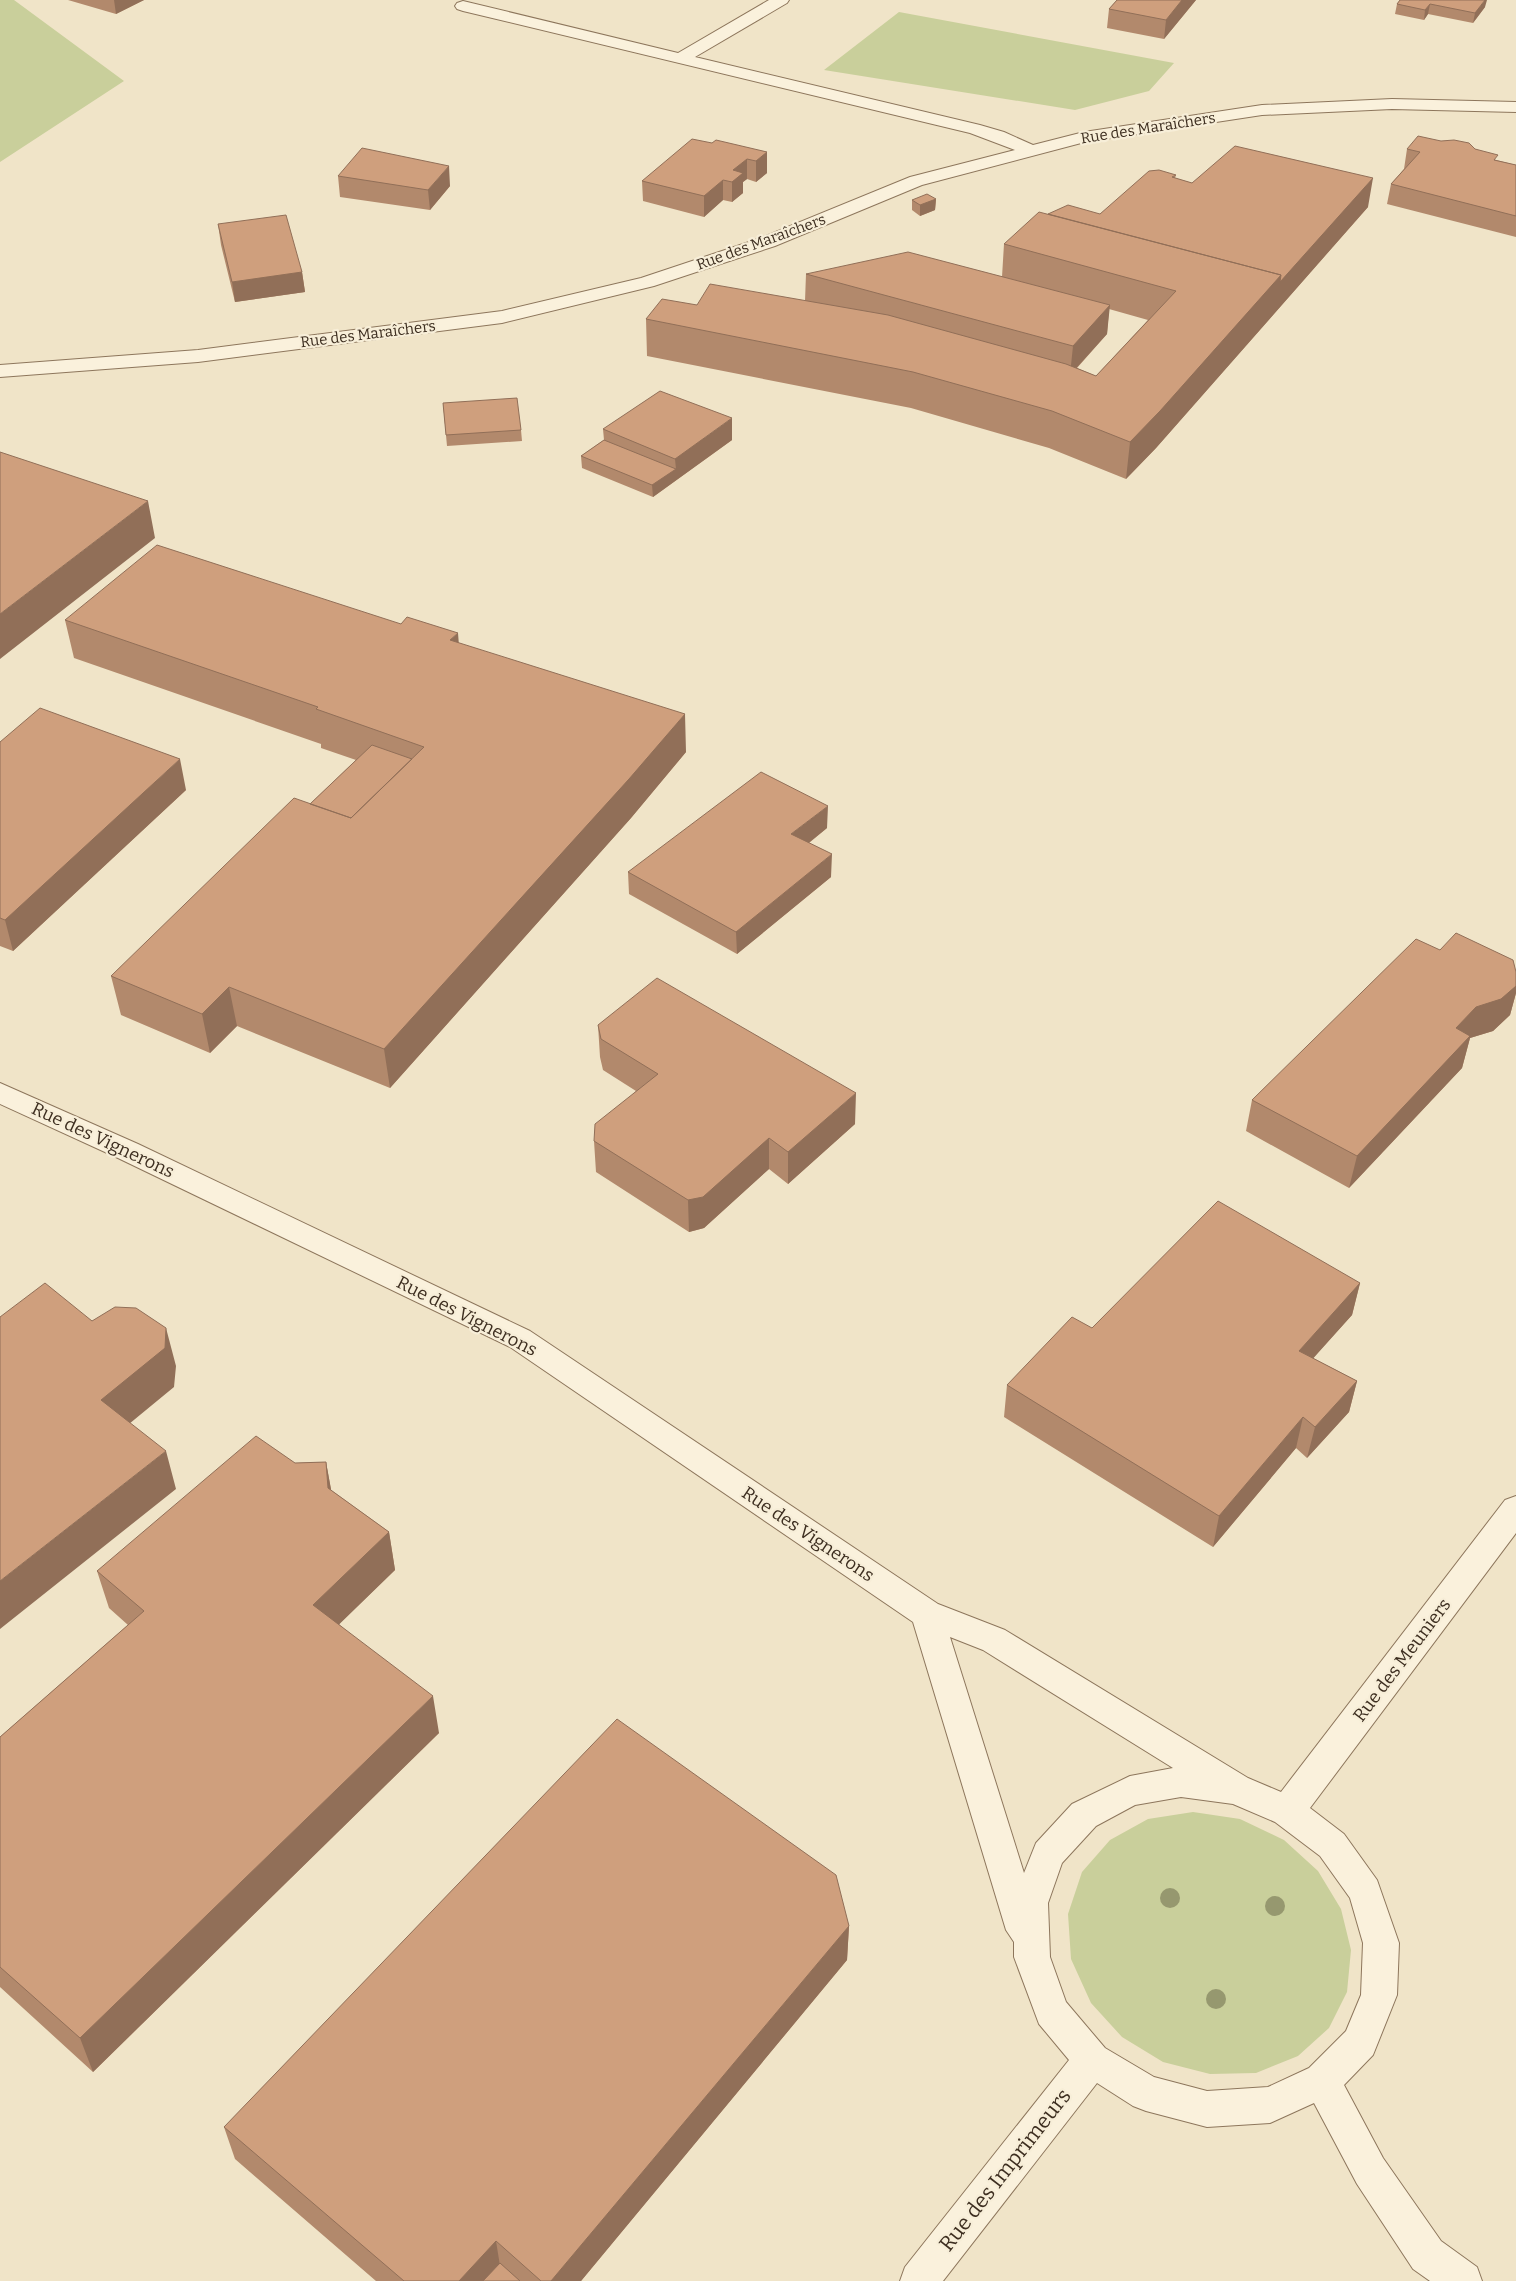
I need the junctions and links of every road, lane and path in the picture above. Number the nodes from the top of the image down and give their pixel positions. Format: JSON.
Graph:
{"nodes":[{"id":1,"x":782,"y":0,"type":"edge"},
{"id":2,"x":463,"y":6,"type":"dead end"},
{"id":3,"x":681,"y":58,"type":"junction"},
{"id":4,"x":1516,"y":107,"type":"edge"},
{"id":5,"x":1031,"y":151,"type":"junction"},
{"id":6,"x":0,"y":371,"type":"edge"},
{"id":7,"x":0,"y":1093,"type":"edge"},
{"id":8,"x":1516,"y":1509,"type":"edge"},
{"id":9,"x":927,"y":1614,"type":"junction"},
{"id":10,"x":1236,"y":1789,"type":"junction"},
{"id":11,"x":1287,"y":1811,"type":"junction"},
{"id":12,"x":1032,"y":1957,"type":"junction"},
{"id":13,"x":1092,"y":2060,"type":"junction"},
{"id":14,"x":1322,"y":2081,"type":"junction"},
{"id":15,"x":919,"y":2281,"type":"edge"},
{"id":16,"x":1463,"y":2281,"type":"edge"}],
"edges":[{"from":1,"to":3,"type":"street"},
{"from":2,"to":3,"type":"street"},
{"from":3,"to":5,"type":"street"},
{"from":4,"to":5,"type":"street","name":"Rue des Maraîchers"},
{"from":5,"to":6,"type":"street","name":"Rue des Maraîchers"},
{"from":7,"to":9,"type":"street","name":"Rue des Vignerons"},
{"from":8,"to":11,"type":"street","name":"Rue des Meuniers"},
{"from":9,"to":10,"type":"street","name":"Rue des Vignerons"},
{"from":9,"to":12,"type":"street"},
{"from":10,"to":11,"type":"street"},
{"from":10,"to":12,"type":"street"},
{"from":11,"to":14,"type":"street"},
{"from":12,"to":13,"type":"street"},
{"from":13,"to":14,"type":"street"},
{"from":13,"to":15,"type":"street","name":"Rue des Imprimeurs"},
{"from":14,"to":16,"type":"street"}]}
